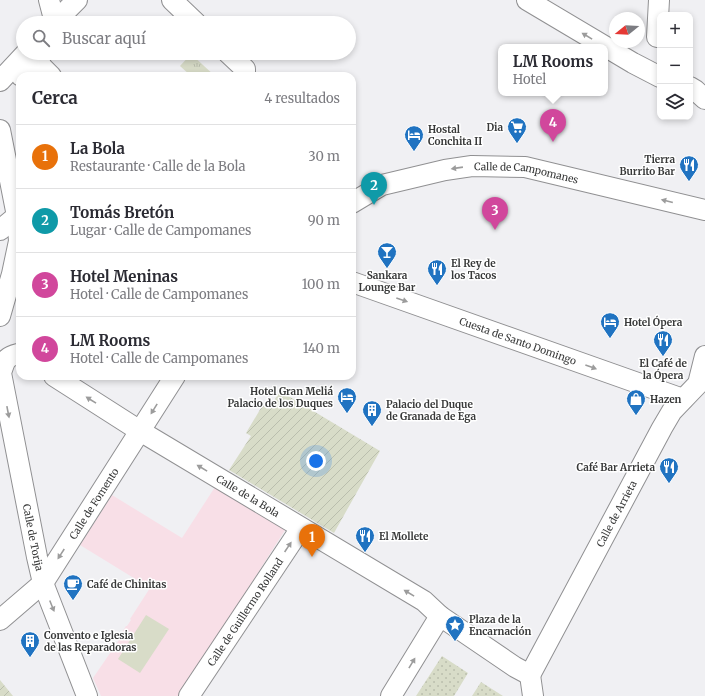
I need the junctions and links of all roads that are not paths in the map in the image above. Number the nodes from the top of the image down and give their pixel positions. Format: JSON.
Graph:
{"nodes":[{"id":1,"x":48,"y":0,"type":"edge"},
{"id":2,"x":77,"y":0,"type":"edge"},
{"id":3,"x":93,"y":0,"type":"edge"},
{"id":4,"x":172,"y":0,"type":"edge"},
{"id":5,"x":527,"y":0,"type":"edge"},
{"id":6,"x":659,"y":0,"type":"edge"},
{"id":7,"x":658,"y":12,"type":"edge"},
{"id":8,"x":55,"y":16,"type":"edge"},
{"id":9,"x":64,"y":16,"type":"edge"},
{"id":10,"x":69,"y":16,"type":"edge"},
{"id":11,"x":189,"y":16,"type":"edge"},
{"id":12,"x":601,"y":44,"type":"edge"},
{"id":13,"x":608,"y":48,"type":"edge"},
{"id":14,"x":29,"y":60,"type":"edge"},
{"id":15,"x":32,"y":60,"type":"edge"},
{"id":16,"x":40,"y":60,"type":"edge"},
{"id":17,"x":235,"y":60,"type":"edge"},
{"id":18,"x":23,"y":72,"type":"edge"},
{"id":19,"x":48,"y":72,"type":"edge"},
{"id":20,"x":245,"y":72,"type":"edge"},
{"id":21,"x":657,"y":75,"type":"edge"},
{"id":22,"x":16,"y":80,"type":"edge"},
{"id":23,"x":0,"y":81,"type":"edge"},
{"id":24,"x":693,"y":88,"type":"edge"},
{"id":25,"x":0,"y":97,"type":"edge"},
{"id":26,"x":705,"y":99,"type":"edge"},
{"id":27,"x":0,"y":130,"type":"edge"},
{"id":28,"x":356,"y":201,"type":"edge"},
{"id":29,"x":705,"y":210,"type":"edge"},
{"id":30,"x":16,"y":211,"type":"edge"},
{"id":31,"x":16,"y":217,"type":"edge"},
{"id":32,"x":0,"y":230,"type":"edge"},
{"id":33,"x":16,"y":255,"type":"edge"},
{"id":34,"x":356,"y":283,"type":"edge"},
{"id":35,"x":0,"y":316,"type":"edge"},
{"id":36,"x":0,"y":342,"type":"edge"},
{"id":37,"x":16,"y":352,"type":"edge"},
{"id":38,"x":16,"y":355,"type":"edge"},
{"id":39,"x":705,"y":356,"type":"edge"},
{"id":40,"x":0,"y":373,"type":"edge"},
{"id":41,"x":60,"y":380,"type":"edge"},
{"id":42,"x":172,"y":380,"type":"edge"},
{"id":43,"x":683,"y":399,"type":"junction"},
{"id":44,"x":140,"y":431,"type":"junction"},
{"id":45,"x":301,"y":528,"type":"junction"},
{"id":46,"x":42,"y":583,"type":"junction"},
{"id":47,"x":440,"y":616,"type":"junction"},
{"id":48,"x":0,"y":620,"type":"edge"},
{"id":49,"x":530,"y":675,"type":"junction"},
{"id":50,"x":87,"y":696,"type":"edge"},
{"id":51,"x":189,"y":696,"type":"edge"},
{"id":52,"x":392,"y":696,"type":"edge"},
{"id":53,"x":534,"y":696,"type":"edge"}],
"edges":[{"from":1,"to":8,"type":"street"},
{"from":2,"to":9,"type":"street"},
{"from":3,"to":10,"type":"street"},
{"from":4,"to":11,"type":"street"},
{"from":12,"to":5,"type":"street","one_way":true},
{"from":6,"to":7,"type":"street"},
{"from":21,"to":13,"type":"street","one_way":true},
{"from":14,"to":23,"type":"street"},
{"from":15,"to":18,"type":"street"},
{"from":16,"to":19,"type":"street"},
{"from":17,"to":20,"type":"street"},
{"from":22,"to":25,"type":"street"},
{"from":24,"to":26,"type":"street"},
{"from":27,"to":30,"type":"street"},
{"from":29,"to":28,"type":"street","name":"Calle de Campomanes","one_way":true},
{"from":31,"to":32,"type":"street"},
{"from":33,"to":35,"type":"street"},
{"from":34,"to":43,"type":"street","name":"Cuesta de Santo Domingo","one_way":true},
{"from":36,"to":37,"type":"street"},
{"from":38,"to":40,"type":"street"},
{"from":39,"to":43,"type":"street","name":"Calle de Arrieta"},
{"from":40,"to":46,"type":"street","name":"Calle de Torija","one_way":true},
{"from":44,"to":41,"type":"street","name":"Calle de la Bola","one_way":true},
{"from":42,"to":44,"type":"street","name":"Calle de Fomento","one_way":true},
{"from":43,"to":49,"type":"street","name":"Calle de Arrieta"},
{"from":45,"to":44,"type":"street","name":"Calle de la Bola","one_way":true},
{"from":44,"to":46,"type":"street","name":"Calle de Fomento","one_way":true},
{"from":47,"to":45,"type":"street","name":"Calle de la Bola","one_way":true},
{"from":51,"to":45,"type":"street","name":"Calle de Guillermo Rolland","one_way":true},
{"from":46,"to":48,"type":"street","name":"Calle de Fomento"},
{"from":46,"to":50,"type":"street","name":"Calle de Torija","one_way":true},
{"from":47,"to":49,"type":"street"},
{"from":52,"to":47,"type":"street","one_way":true},
{"from":49,"to":53,"type":"street"}]}
